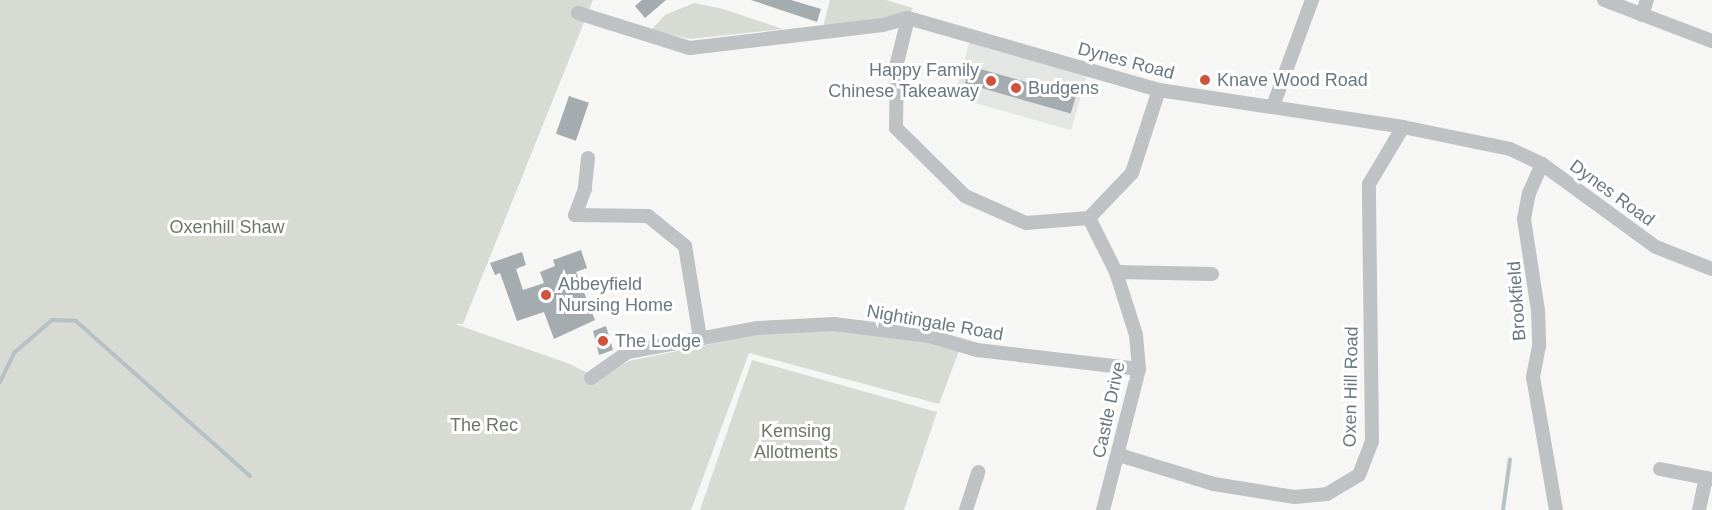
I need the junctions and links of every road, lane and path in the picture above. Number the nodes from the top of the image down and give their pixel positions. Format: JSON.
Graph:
{"nodes":[{"id":1,"x":1312,"y":0,"type":"edge"},
{"id":2,"x":1604,"y":0,"type":"edge"},
{"id":3,"x":1647,"y":0,"type":"edge"},
{"id":4,"x":578,"y":13,"type":"dead end"},
{"id":5,"x":1642,"y":15,"type":"junction"},
{"id":6,"x":908,"y":18,"type":"junction"},
{"id":7,"x":1712,"y":42,"type":"edge"},
{"id":8,"x":1159,"y":90,"type":"junction"},
{"id":9,"x":1273,"y":106,"type":"junction"},
{"id":10,"x":1403,"y":127,"type":"junction"},
{"id":11,"x":588,"y":158,"type":"dead end"},
{"id":12,"x":1542,"y":164,"type":"junction"},
{"id":13,"x":1089,"y":218,"type":"junction"},
{"id":14,"x":1712,"y":269,"type":"edge"},
{"id":15,"x":1116,"y":272,"type":"junction"},
{"id":16,"x":1212,"y":274,"type":"dead end"},
{"id":17,"x":700,"y":338,"type":"junction"},
{"id":18,"x":1139,"y":369,"type":"junction"},
{"id":19,"x":591,"y":378,"type":"dead end"},
{"id":20,"x":1119,"y":455,"type":"junction"},
{"id":21,"x":1660,"y":469,"type":"dead end"},
{"id":22,"x":978,"y":472,"type":"dead end"},
{"id":23,"x":1709,"y":479,"type":"edge"},
{"id":24,"x":966,"y":510,"type":"edge"},
{"id":25,"x":1103,"y":510,"type":"edge"},
{"id":26,"x":1556,"y":510,"type":"edge"},
{"id":27,"x":1699,"y":510,"type":"edge"}],
"edges":[{"from":1,"to":9,"type":"street"},
{"from":2,"to":5,"type":"street"},
{"from":3,"to":5,"type":"street"},
{"from":4,"to":6,"type":"street"},
{"from":5,"to":7,"type":"street"},
{"from":6,"to":8,"type":"street","name":"Dynes Road"},
{"from":6,"to":13,"type":"street"},
{"from":8,"to":9,"type":"street","name":"Dynes Road"},
{"from":8,"to":13,"type":"street"},
{"from":9,"to":10,"type":"street","name":"Dynes Road"},
{"from":10,"to":12,"type":"street","name":"Dynes Road"},
{"from":10,"to":20,"type":"street","name":"Oxen Hill Road"},
{"from":11,"to":17,"type":"street"},
{"from":12,"to":14,"type":"street","name":"Dynes Road"},
{"from":12,"to":26,"type":"street","name":"Brookfield"},
{"from":13,"to":15,"type":"street","name":"Castle Drive"},
{"from":15,"to":16,"type":"street"},
{"from":15,"to":18,"type":"street","name":"Castle Drive"},
{"from":17,"to":18,"type":"street","name":"Nightingale Road"},
{"from":17,"to":19,"type":"street","name":"Nightingale Road"},
{"from":18,"to":20,"type":"street","name":"Castle Drive"},
{"from":20,"to":25,"type":"street","name":"Castle Drive"},
{"from":21,"to":23,"type":"street"},
{"from":22,"to":24,"type":"street"},
{"from":23,"to":27,"type":"street"}]}
